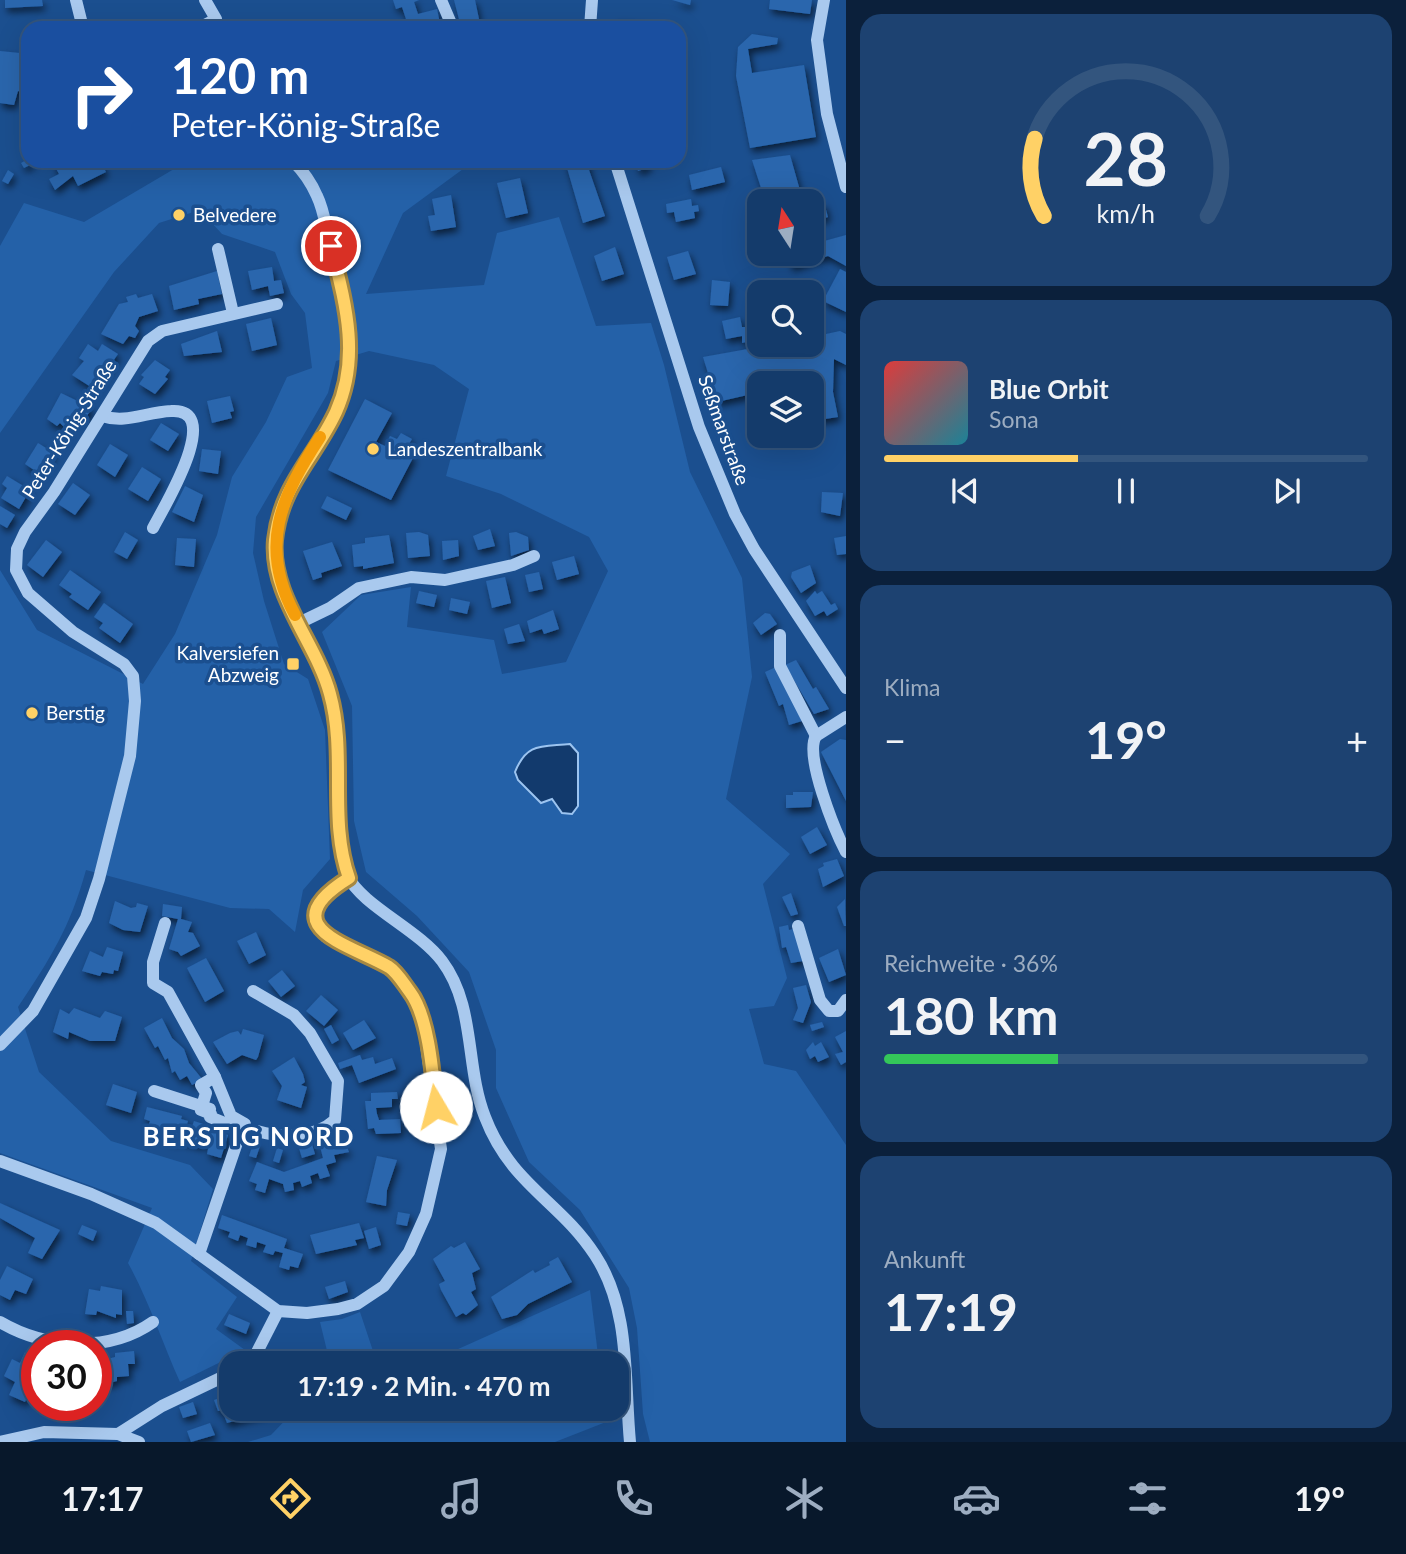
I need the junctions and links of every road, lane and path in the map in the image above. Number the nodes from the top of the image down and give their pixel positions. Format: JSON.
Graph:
{"nodes":[{"id":1,"x":76,"y":0,"type":"edge"},
{"id":2,"x":205,"y":0,"type":"edge"},
{"id":3,"x":441,"y":0,"type":"edge"},
{"id":4,"x":592,"y":0,"type":"edge"},
{"id":5,"x":824,"y":0,"type":"edge"},
{"id":6,"x":81,"y":21,"type":"edge"},
{"id":7,"x":212,"y":21,"type":"edge"},
{"id":8,"x":450,"y":21,"type":"edge"},
{"id":9,"x":590,"y":21,"type":"edge"},
{"id":10,"x":299,"y":168,"type":"edge"},
{"id":11,"x":617,"y":168,"type":"edge"},
{"id":12,"x":846,"y":187,"type":"edge"},
{"id":13,"x":218,"y":249,"type":"dead end"},
{"id":14,"x":277,"y":304,"type":"dead end"},
{"id":15,"x":233,"y":313,"type":"junction"},
{"id":16,"x":102,"y":416,"type":"junction"},
{"id":17,"x":153,"y":528,"type":"dead end"},
{"id":18,"x":534,"y":556,"type":"dead end"},
{"id":19,"x":299,"y":623,"type":"junction"},
{"id":20,"x":780,"y":635,"type":"dead end"},
{"id":21,"x":846,"y":688,"type":"edge"},
{"id":22,"x":846,"y":717,"type":"edge"},
{"id":23,"x":816,"y":736,"type":"junction"},
{"id":24,"x":846,"y":852,"type":"edge"},
{"id":25,"x":349,"y":878,"type":"junction"},
{"id":26,"x":165,"y":923,"type":"dead end"},
{"id":27,"x":798,"y":926,"type":"dead end"},
{"id":28,"x":253,"y":991,"type":"dead end"},
{"id":29,"x":846,"y":1000,"type":"edge"},
{"id":30,"x":0,"y":1045,"type":"edge"},
{"id":31,"x":215,"y":1077,"type":"junction"},
{"id":32,"x":154,"y":1091,"type":"dead end"},
{"id":33,"x":202,"y":1106,"type":"junction"},
{"id":34,"x":231,"y":1116,"type":"junction"},
{"id":35,"x":242,"y":1127,"type":"junction"},
{"id":36,"x":0,"y":1161,"type":"edge"},
{"id":37,"x":199,"y":1254,"type":"junction"},
{"id":38,"x":278,"y":1311,"type":"junction"},
{"id":39,"x":0,"y":1321,"type":"edge"},
{"id":40,"x":153,"y":1322,"type":"dead end"},
{"id":41,"x":258,"y":1351,"type":"edge"},
{"id":42,"x":219,"y":1379,"type":"edge"},
{"id":43,"x":118,"y":1434,"type":"junction"},
{"id":44,"x":0,"y":1442,"type":"edge"},
{"id":45,"x":139,"y":1442,"type":"edge"},
{"id":46,"x":630,"y":1442,"type":"edge"}],
"edges":[{"from":1,"to":6,"type":"street"},
{"from":2,"to":7,"type":"street"},
{"from":3,"to":8,"type":"street"},
{"from":4,"to":9,"type":"street"},
{"from":5,"to":12,"type":"street"},
{"from":10,"to":19,"type":"street"},
{"from":11,"to":21,"type":"street","name":"Seßmarstraße"},
{"from":13,"to":15,"type":"street"},
{"from":14,"to":15,"type":"street","name":"Peter-König-Straße"},
{"from":15,"to":16,"type":"street","name":"Peter-König-Straße"},
{"from":16,"to":17,"type":"street"},
{"from":16,"to":30,"type":"street","name":"Peter-König-Straße"},
{"from":18,"to":19,"type":"street"},
{"from":19,"to":25,"type":"street"},
{"from":20,"to":23,"type":"street"},
{"from":22,"to":23,"type":"street"},
{"from":23,"to":24,"type":"street"},
{"from":25,"to":38,"type":"street"},
{"from":25,"to":46,"type":"street"},
{"from":26,"to":31,"type":"street"},
{"from":27,"to":29,"type":"street"},
{"from":28,"to":35,"type":"street"},
{"from":31,"to":33,"type":"street"},
{"from":31,"to":34,"type":"street"},
{"from":32,"to":33,"type":"street"},
{"from":33,"to":34,"type":"street"},
{"from":33,"to":35,"type":"street"},
{"from":34,"to":35,"type":"street"},
{"from":35,"to":37,"type":"street"},
{"from":36,"to":37,"type":"street"},
{"from":37,"to":38,"type":"street"},
{"from":38,"to":41,"type":"street"},
{"from":39,"to":40,"type":"street"},
{"from":42,"to":43,"type":"street"},
{"from":43,"to":44,"type":"street"},
{"from":43,"to":45,"type":"street"}]}
